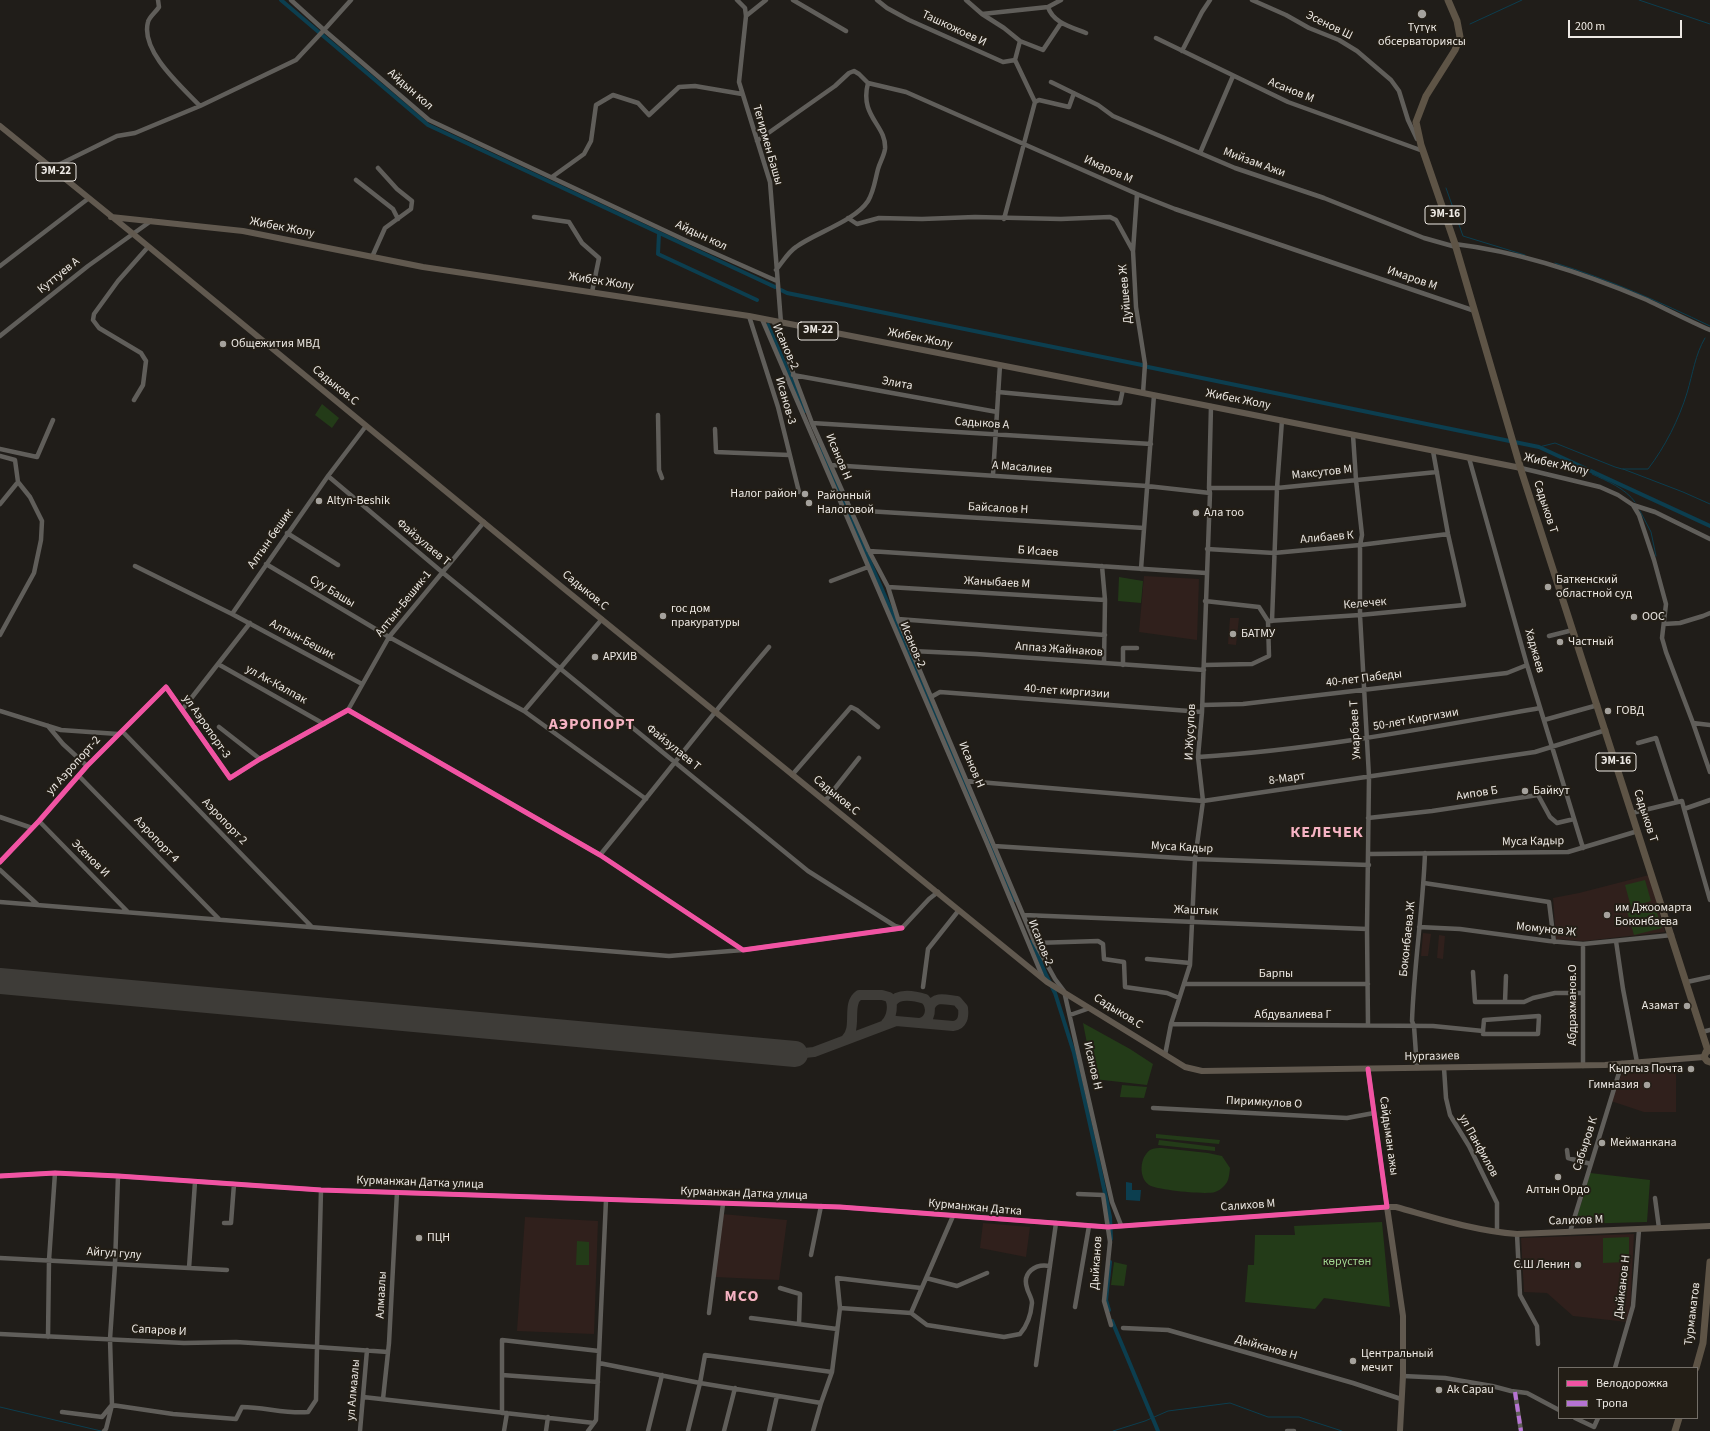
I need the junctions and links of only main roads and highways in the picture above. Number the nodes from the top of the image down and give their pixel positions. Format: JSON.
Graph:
{"nodes":[{"id":1,"x":1448,"y":0,"type":"edge"},
{"id":2,"x":0,"y":126,"type":"edge"},
{"id":3,"x":112,"y":217,"type":"junction"},
{"id":4,"x":1522,"y":471,"type":"junction"},
{"id":5,"x":1709,"y":1051,"type":"edge"},
{"id":6,"x":1165,"y":1055,"type":"joint"},
{"id":7,"x":1704,"y":1057,"type":"junction"},
{"id":8,"x":1710,"y":1062,"type":"edge"},
{"id":9,"x":1387,"y":1207,"type":"joint"},
{"id":10,"x":1710,"y":1226,"type":"edge"},
{"id":11,"x":1710,"y":1262,"type":"edge"},
{"id":12,"x":1696,"y":1367,"type":"edge"},
{"id":13,"x":1679,"y":1419,"type":"edge"},
{"id":14,"x":1400,"y":1431,"type":"edge"},
{"id":15,"x":1675,"y":1431,"type":"edge"}],
"edges":[{"from":1,"to":4,"type":"highway","number":"ЭМ-16"},
{"from":2,"to":3,"type":"main road","number":"ЭМ-22"},
{"from":3,"to":4,"type":"main road","name":"Жибек Жолу","number":"ЭМ-22"},
{"from":3,"to":6,"type":"main road","name":"Садыков.С"},
{"from":4,"to":5,"type":"highway","name":"Садыков Т","number":"ЭМ-16"},
{"from":5,"to":7,"type":"highway","number":"ЭМ-16"},
{"from":6,"to":7,"type":"main road","name":"Нургазиев"},
{"from":7,"to":8,"type":"highway"},
{"from":9,"to":10,"type":"main road","name":"Салихов М"},
{"from":9,"to":14,"type":"main road","name":"Сайдыман ажы"},
{"from":11,"to":12,"type":"highway","name":"Турмаматов"},
{"from":13,"to":15,"type":"highway"}]}
